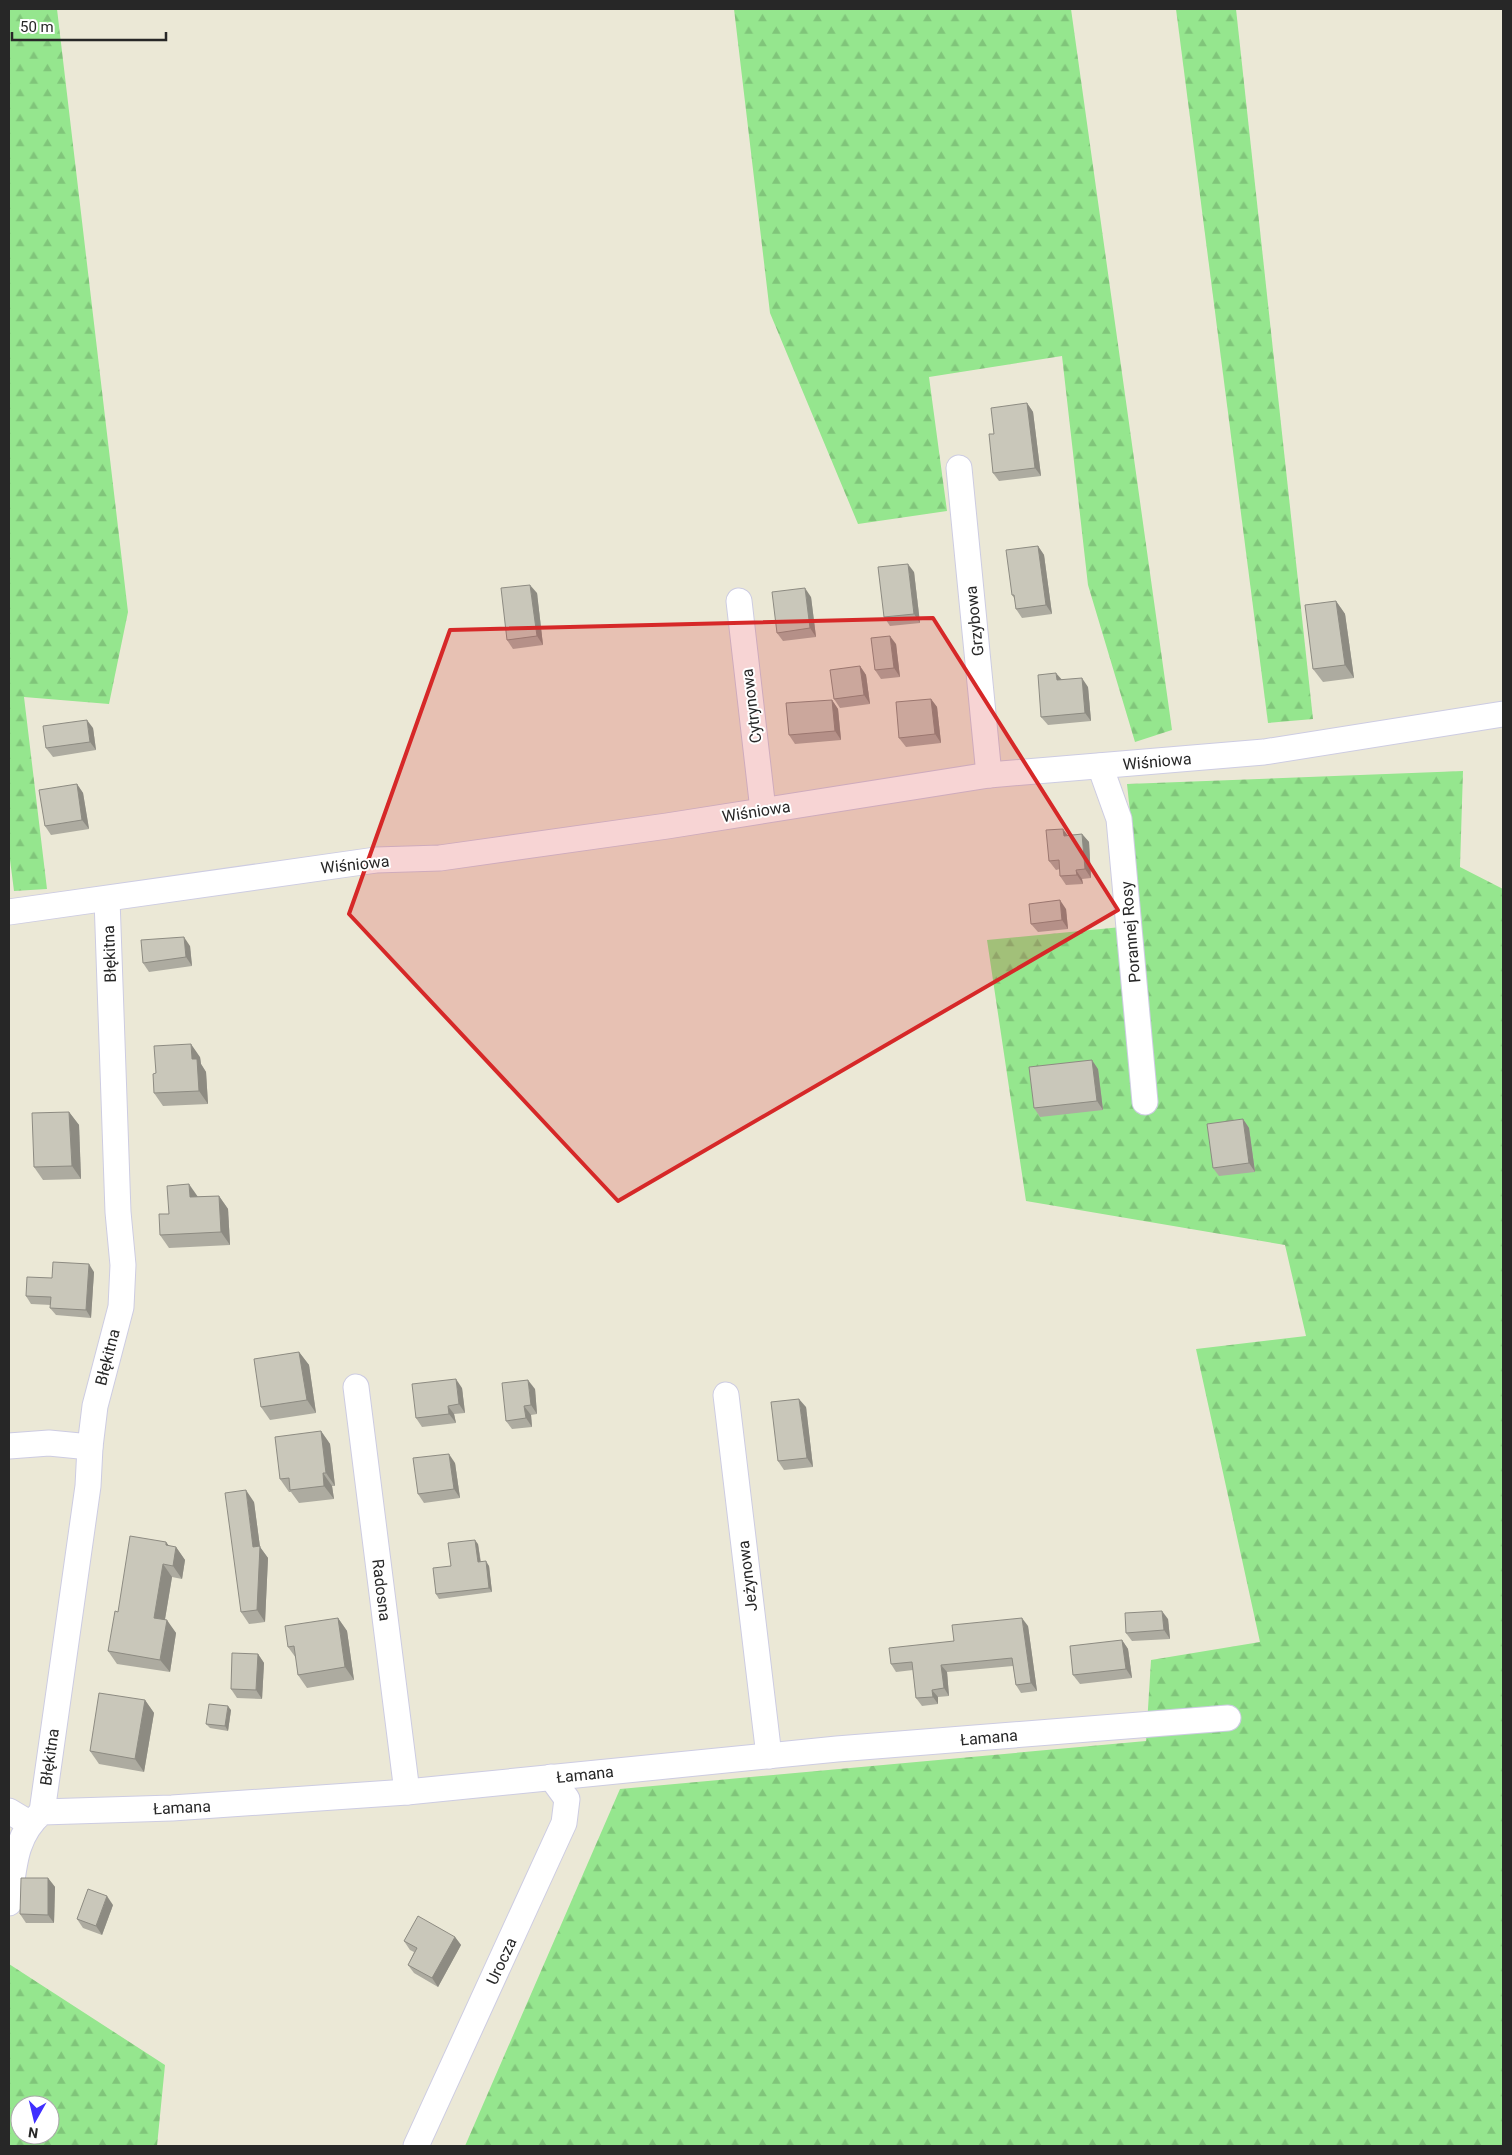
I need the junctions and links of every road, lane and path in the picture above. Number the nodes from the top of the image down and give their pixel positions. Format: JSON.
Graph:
{"nodes":[{"id":1,"x":959,"y":468,"type":"dead end"},
{"id":2,"x":739,"y":601,"type":"dead end"},
{"id":3,"x":1503,"y":714,"type":"edge"},
{"id":4,"x":1100,"y":766,"type":"junction"},
{"id":5,"x":989,"y":774,"type":"junction"},
{"id":6,"x":764,"y":810,"type":"junction"},
{"id":7,"x":107,"y":899,"type":"junction"},
{"id":8,"x":9,"y":912,"type":"edge"},
{"id":9,"x":1145,"y":1102,"type":"dead end"},
{"id":10,"x":356,"y":1387,"type":"dead end"},
{"id":11,"x":726,"y":1395,"type":"dead end"},
{"id":12,"x":9,"y":1446,"type":"edge"},
{"id":13,"x":90,"y":1448,"type":"junction"},
{"id":14,"x":1228,"y":1718,"type":"dead end"},
{"id":15,"x":768,"y":1756,"type":"junction"},
{"id":16,"x":551,"y":1777,"type":"junction"},
{"id":17,"x":407,"y":1792,"type":"junction"},
{"id":18,"x":26,"y":1816,"type":"edge"},
{"id":19,"x":9,"y":1903,"type":"edge"},
{"id":20,"x":416,"y":2146,"type":"edge"}],
"edges":[{"from":1,"to":5,"type":"street","name":"Grzybowa"},
{"from":2,"to":6,"type":"street","name":"Cytrynowa"},
{"from":3,"to":4,"type":"street","name":"Wiśniowa"},
{"from":4,"to":5,"type":"street","name":"Wiśniowa"},
{"from":4,"to":9,"type":"street","name":"Porannej Rosy"},
{"from":5,"to":6,"type":"street","name":"Wiśniowa"},
{"from":6,"to":7,"type":"street","name":"Wiśniowa"},
{"from":7,"to":8,"type":"street","name":"Wiśniowa"},
{"from":7,"to":13,"type":"street","name":"Błękitna"},
{"from":10,"to":17,"type":"street","name":"Radosna"},
{"from":11,"to":15,"type":"street","name":"Jeżynowa"},
{"from":12,"to":13,"type":"street"},
{"from":13,"to":18,"type":"street","name":"Błękitna"},
{"from":14,"to":15,"type":"street","name":"Łamana"},
{"from":15,"to":16,"type":"street","name":"Łamana"},
{"from":16,"to":17,"type":"street","name":"Łamana"},
{"from":16,"to":20,"type":"street","name":"Urocza"},
{"from":17,"to":18,"type":"street","name":"Łamana"},
{"from":18,"to":19,"type":"street"}]}
